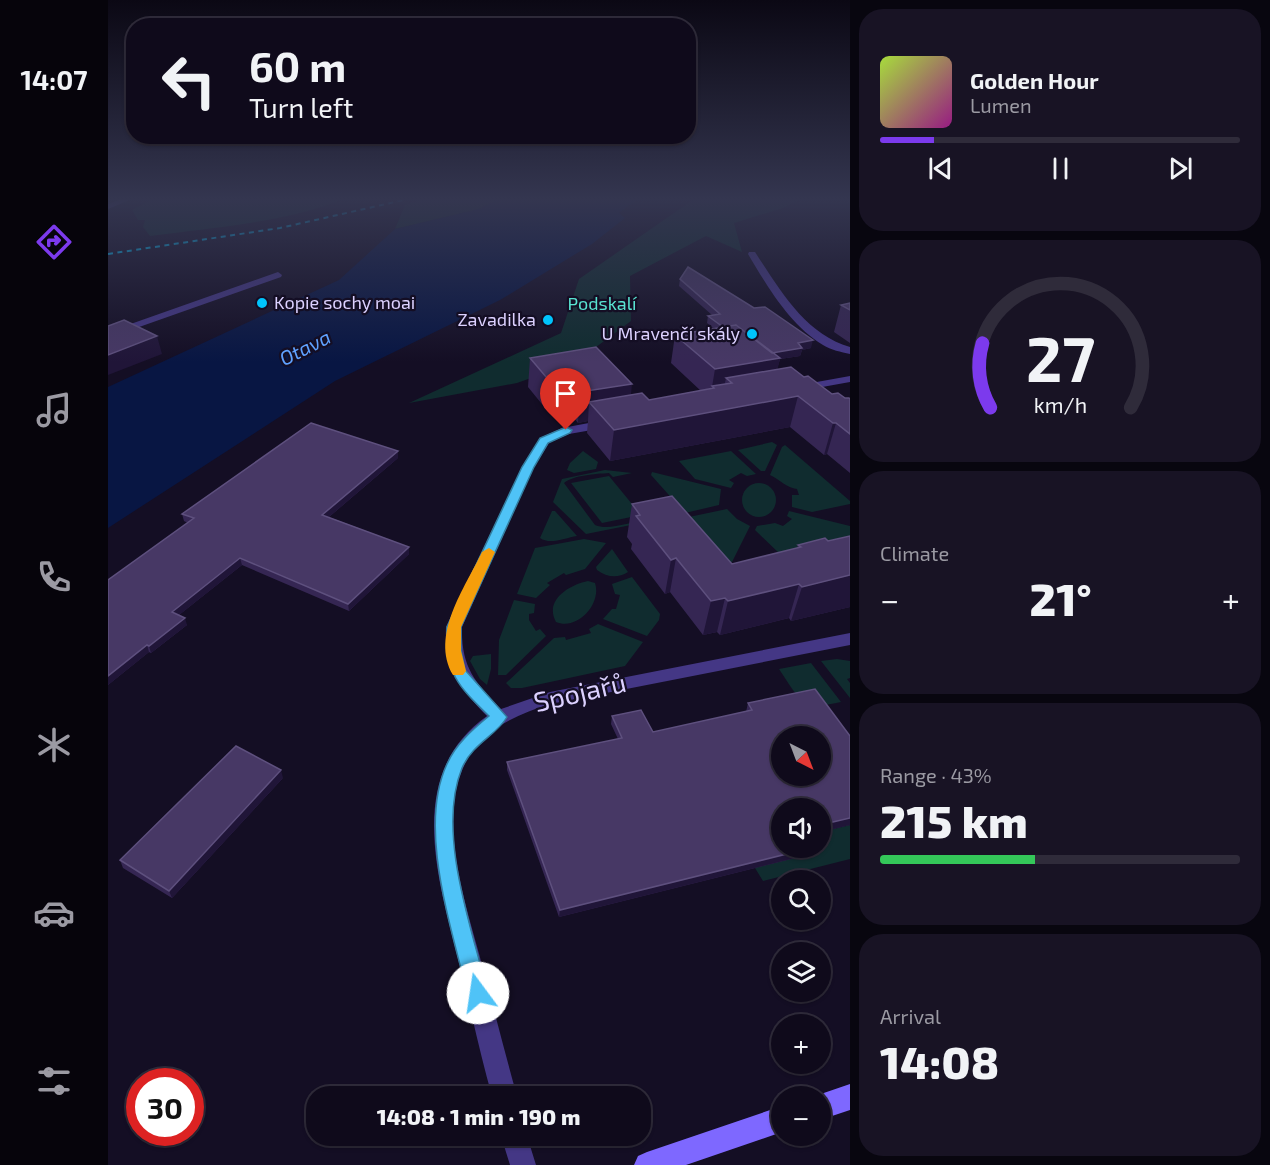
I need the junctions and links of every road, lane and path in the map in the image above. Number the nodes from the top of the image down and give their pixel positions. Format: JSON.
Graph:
{"nodes":[{"id":1,"x":752,"y":254,"type":"dead end"},
{"id":2,"x":278,"y":275,"type":"dead end"},
{"id":3,"x":108,"y":335,"type":"edge"},
{"id":4,"x":850,"y":351,"type":"edge"},
{"id":5,"x":850,"y":379,"type":"edge"},
{"id":6,"x":790,"y":390,"type":"edge"},
{"id":7,"x":614,"y":422,"type":"edge"},
{"id":8,"x":850,"y":639,"type":"edge"},
{"id":9,"x":499,"y":717,"type":"junction"},
{"id":10,"x":502,"y":1086,"type":"edge"},
{"id":11,"x":850,"y":1097,"type":"edge"},
{"id":12,"x":831,"y":1103,"type":"edge"},
{"id":13,"x":771,"y":1123,"type":"edge"},
{"id":14,"x":517,"y":1146,"type":"edge"},
{"id":15,"x":523,"y":1165,"type":"edge"},
{"id":16,"x":647,"y":1165,"type":"edge"}],
"edges":[{"from":1,"to":4,"type":"street"},
{"from":2,"to":3,"type":"street"},
{"from":5,"to":6,"type":"street"},
{"from":7,"to":9,"type":"street"},
{"from":8,"to":9,"type":"street","name":"Spojařů"},
{"from":9,"to":10,"type":"street","name":"Spojařů"},
{"from":11,"to":12,"type":"main road"},
{"from":13,"to":16,"type":"main road"},
{"from":14,"to":15,"type":"street"}]}
